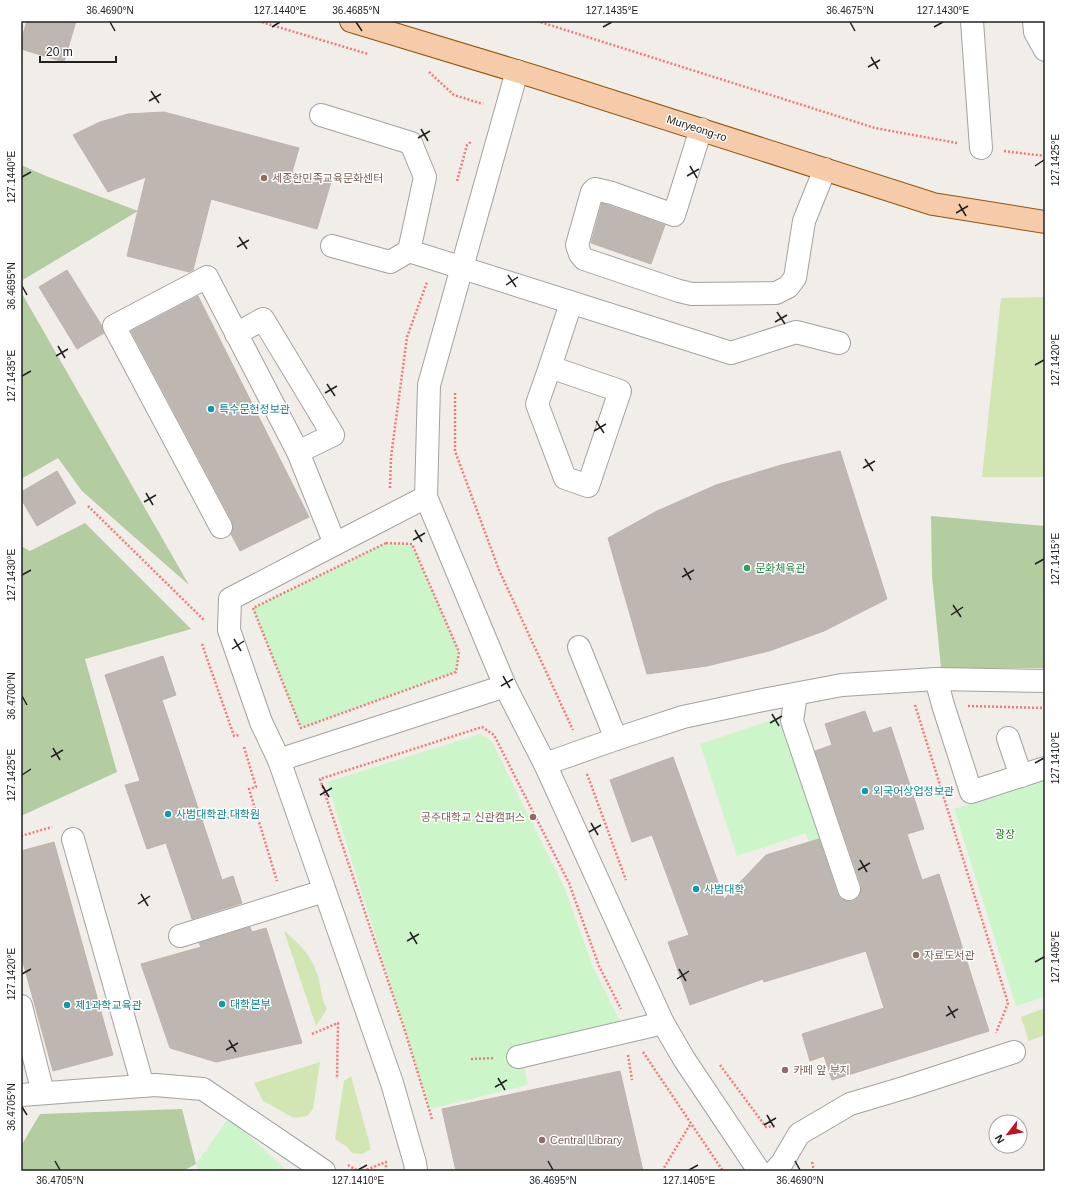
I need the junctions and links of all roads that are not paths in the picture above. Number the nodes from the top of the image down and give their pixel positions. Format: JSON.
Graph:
{"nodes":[{"id":1,"x":351,"y":21,"type":"edge"},
{"id":2,"x":972,"y":21,"type":"edge"},
{"id":3,"x":1034,"y":21,"type":"edge"},
{"id":4,"x":1045,"y":50,"type":"edge"},
{"id":5,"x":517,"y":71,"type":"junction"},
{"id":6,"x":321,"y":115,"type":"dead end"},
{"id":7,"x":701,"y":129,"type":"junction"},
{"id":8,"x":981,"y":148,"type":"road end"},
{"id":9,"x":825,"y":169,"type":"junction"},
{"id":10,"x":1045,"y":222,"type":"edge"},
{"id":11,"x":332,"y":246,"type":"dead end"},
{"id":12,"x":409,"y":251,"type":"junction"},
{"id":13,"x":462,"y":268,"type":"junction"},
{"id":14,"x":571,"y":303,"type":"junction"},
{"id":15,"x":236,"y":334,"type":"junction"},
{"id":16,"x":839,"y":343,"type":"dead end"},
{"id":17,"x":550,"y":367,"type":"junction"},
{"id":18,"x":298,"y":452,"type":"junction"},
{"id":19,"x":426,"y":497,"type":"junction"},
{"id":20,"x":220,"y":527,"type":"dead end"},
{"id":21,"x":336,"y":544,"type":"junction"},
{"id":22,"x":579,"y":648,"type":"dead end"},
{"id":23,"x":936,"y":679,"type":"junction"},
{"id":24,"x":1045,"y":681,"type":"edge"},
{"id":25,"x":505,"y":686,"type":"junction"},
{"id":26,"x":796,"y":694,"type":"junction"},
{"id":27,"x":1008,"y":738,"type":"dead end"},
{"id":28,"x":616,"y":739,"type":"junction"},
{"id":29,"x":279,"y":760,"type":"junction"},
{"id":30,"x":545,"y":764,"type":"junction"},
{"id":31,"x":1045,"y":768,"type":"edge"},
{"id":32,"x":1021,"y":776,"type":"junction"},
{"id":33,"x":73,"y":839,"type":"dead end"},
{"id":34,"x":849,"y":888,"type":"dead end"},
{"id":35,"x":324,"y":891,"type":"junction"},
{"id":36,"x":180,"y":936,"type":"dead end"},
{"id":37,"x":21,"y":1006,"type":"edge"},
{"id":38,"x":663,"y":1024,"type":"junction"},
{"id":39,"x":1014,"y":1052,"type":"dead end"},
{"id":40,"x":518,"y":1057,"type":"dead end"},
{"id":41,"x":143,"y":1086,"type":"junction"},
{"id":42,"x":43,"y":1093,"type":"junction"},
{"id":43,"x":21,"y":1095,"type":"edge"},
{"id":44,"x":324,"y":1171,"type":"edge"},
{"id":45,"x":416,"y":1171,"type":"edge"},
{"id":46,"x":759,"y":1171,"type":"edge"},
{"id":47,"x":776,"y":1171,"type":"edge"}],
"edges":[{"from":1,"to":5,"type":"main road","name":"Muryeong-ro"},
{"from":2,"to":8,"type":"street"},
{"from":3,"to":4,"type":"street"},
{"from":5,"to":7,"type":"main road","name":"Muryeong-ro"},
{"from":5,"to":13,"type":"street"},
{"from":6,"to":12,"type":"street"},
{"from":7,"to":9,"type":"main road","name":"Muryeong-ro"},
{"from":7,"to":9,"type":"street"},
{"from":9,"to":10,"type":"main road","name":"Muryeong-ro"},
{"from":11,"to":12,"type":"street"},
{"from":12,"to":13,"type":"street"},
{"from":13,"to":14,"type":"street"},
{"from":13,"to":19,"type":"street"},
{"from":14,"to":16,"type":"street"},
{"from":14,"to":17,"type":"street"},
{"from":15,"to":18,"type":"street"},
{"from":15,"to":18,"type":"street"},
{"from":15,"to":20,"type":"street"},
{"from":17,"to":17,"type":"street"},
{"from":18,"to":21,"type":"street"},
{"from":19,"to":21,"type":"street"},
{"from":19,"to":25,"type":"street"},
{"from":21,"to":29,"type":"street"},
{"from":22,"to":28,"type":"street"},
{"from":23,"to":24,"type":"street"},
{"from":23,"to":26,"type":"street"},
{"from":23,"to":32,"type":"street"},
{"from":25,"to":29,"type":"street"},
{"from":25,"to":30,"type":"street"},
{"from":26,"to":28,"type":"street"},
{"from":26,"to":34,"type":"street"},
{"from":27,"to":32,"type":"street"},
{"from":28,"to":30,"type":"street"},
{"from":29,"to":35,"type":"street"},
{"from":30,"to":38,"type":"street"},
{"from":31,"to":32,"type":"street"},
{"from":33,"to":41,"type":"street"},
{"from":35,"to":36,"type":"street"},
{"from":35,"to":45,"type":"street"},
{"from":37,"to":42,"type":"street"},
{"from":38,"to":40,"type":"street"},
{"from":38,"to":46,"type":"street"},
{"from":39,"to":47,"type":"street"},
{"from":41,"to":42,"type":"street"},
{"from":41,"to":44,"type":"street"},
{"from":42,"to":43,"type":"street"}]}
